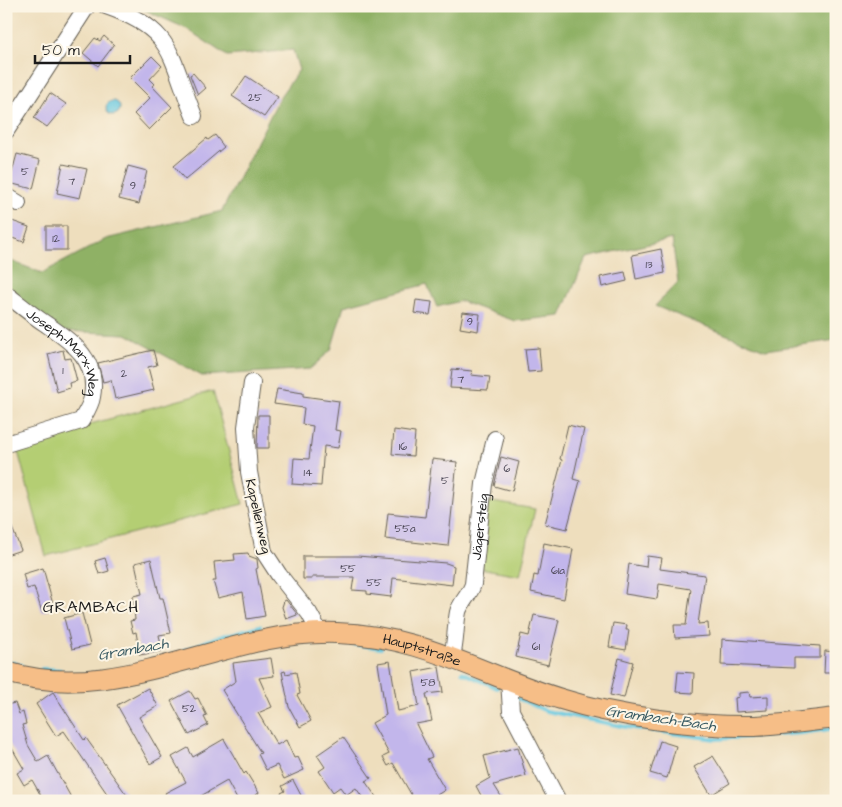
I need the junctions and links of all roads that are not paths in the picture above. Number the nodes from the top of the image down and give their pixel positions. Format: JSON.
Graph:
{"nodes":[{"id":1,"x":87,"y":6,"type":"edge"},
{"id":2,"x":106,"y":6,"type":"edge"},
{"id":3,"x":194,"y":116,"type":"dead end"},
{"id":4,"x":6,"y":131,"type":"edge"},
{"id":5,"x":6,"y":294,"type":"edge"},
{"id":6,"x":252,"y":383,"type":"dead end"},
{"id":7,"x":496,"y":439,"type":"dead end"},
{"id":8,"x":6,"y":444,"type":"edge"},
{"id":9,"x":320,"y":633,"type":"junction"},
{"id":10,"x":452,"y":656,"type":"junction"},
{"id":11,"x":6,"y":672,"type":"edge"},
{"id":12,"x":509,"y":680,"type":"junction"},
{"id":13,"x":836,"y":718,"type":"edge"},
{"id":14,"x":558,"y":801,"type":"edge"}],
"edges":[{"from":1,"to":4,"type":"street"},
{"from":2,"to":3,"type":"street"},
{"from":5,"to":8,"type":"street","name":"Joseph-Marx-Weg"},
{"from":6,"to":9,"type":"street","name":"Kapellenweg"},
{"from":7,"to":10,"type":"street","name":"Jägersteig"},
{"from":9,"to":10,"type":"main road","name":"Hauptstraße"},
{"from":9,"to":11,"type":"main road","name":"Hauptstraße"},
{"from":10,"to":12,"type":"main road","name":"Hauptstraße"},
{"from":12,"to":13,"type":"main road","name":"Hauptstraße"},
{"from":12,"to":14,"type":"street"}]}
